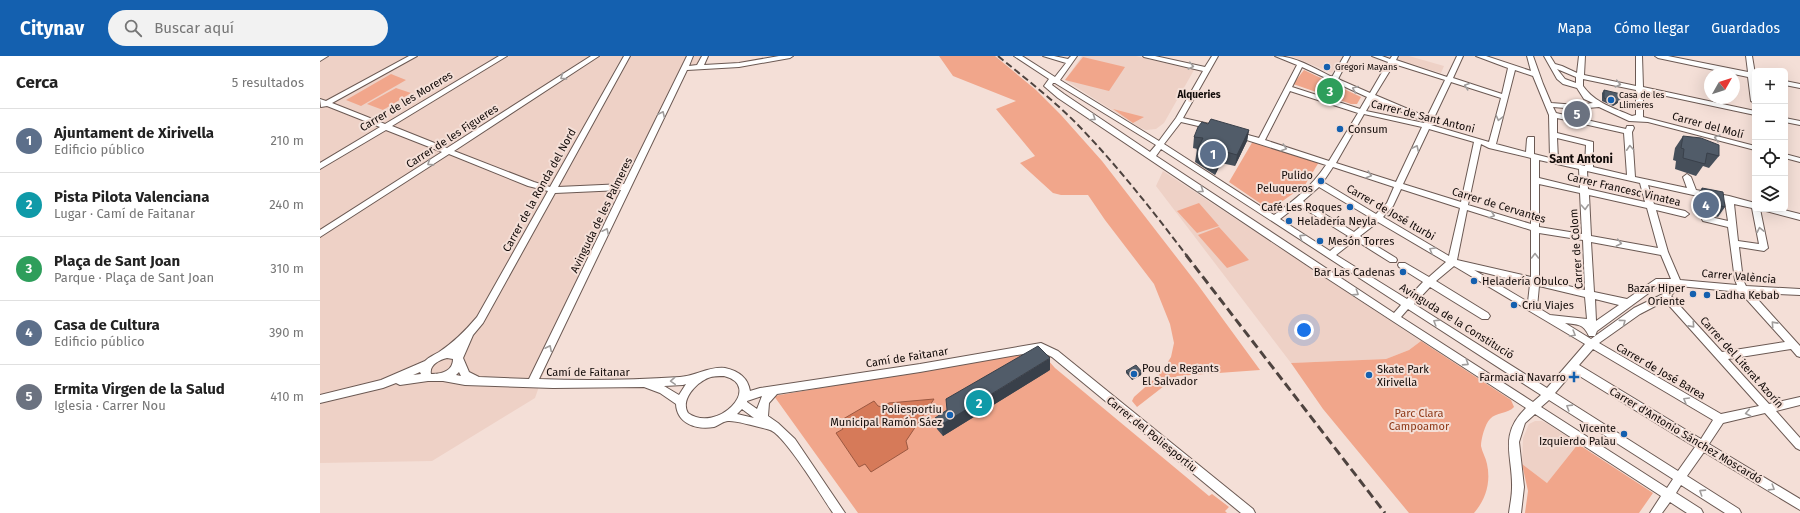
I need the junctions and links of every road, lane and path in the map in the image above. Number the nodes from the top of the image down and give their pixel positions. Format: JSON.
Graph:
{"nodes":[{"id":1,"x":325,"y":56,"type":"edge"},
{"id":2,"x":414,"y":56,"type":"edge"},
{"id":3,"x":504,"y":56,"type":"edge"},
{"id":4,"x":596,"y":56,"type":"edge"},
{"id":5,"x":627,"y":56,"type":"edge"},
{"id":6,"x":690,"y":56,"type":"edge"},
{"id":7,"x":705,"y":56,"type":"edge"},
{"id":8,"x":790,"y":56,"type":"edge"},
{"id":9,"x":1017,"y":56,"type":"edge"},
{"id":10,"x":1046,"y":56,"type":"edge"},
{"id":11,"x":1146,"y":56,"type":"edge"},
{"id":12,"x":1215,"y":56,"type":"edge"},
{"id":13,"x":1278,"y":56,"type":"edge"},
{"id":14,"x":1347,"y":56,"type":"edge"},
{"id":15,"x":1375,"y":56,"type":"edge"},
{"id":16,"x":1460,"y":56,"type":"edge"},
{"id":17,"x":1480,"y":56,"type":"edge"},
{"id":18,"x":1530,"y":56,"type":"edge"},
{"id":19,"x":1547,"y":56,"type":"edge"},
{"id":20,"x":1582,"y":56,"type":"edge"},
{"id":21,"x":1639,"y":56,"type":"edge"},
{"id":22,"x":1658,"y":56,"type":"edge"},
{"id":23,"x":1749,"y":56,"type":"edge"},
{"id":24,"x":320,"y":58,"type":"edge"},
{"id":25,"x":1072,"y":59,"type":"edge"},
{"id":26,"x":1394,"y":59,"type":"edge"},
{"id":27,"x":1300,"y":65,"type":"junction"},
{"id":28,"x":1552,"y":66,"type":"junction"},
{"id":29,"x":700,"y":67,"type":"junction"},
{"id":30,"x":1512,"y":67,"type":"junction"},
{"id":31,"x":684,"y":68,"type":"junction"},
{"id":32,"x":1207,"y":70,"type":"junction"},
{"id":33,"x":1752,"y":71,"type":"edge"},
{"id":34,"x":1537,"y":74,"type":"junction"},
{"id":35,"x":1580,"y":76,"type":"junction"},
{"id":36,"x":1752,"y":76,"type":"edge"},
{"id":37,"x":1334,"y":80,"type":"junction"},
{"id":38,"x":1448,"y":80,"type":"junction"},
{"id":39,"x":1056,"y":81,"type":"junction"},
{"id":40,"x":1788,"y":83,"type":"edge"},
{"id":41,"x":1579,"y":86,"type":"junction"},
{"id":42,"x":1800,"y":86,"type":"edge"},
{"id":43,"x":1287,"y":88,"type":"junction"},
{"id":44,"x":1640,"y":88,"type":"junction"},
{"id":45,"x":1070,"y":90,"type":"junction"},
{"id":46,"x":1061,"y":96,"type":"junction"},
{"id":47,"x":1372,"y":96,"type":"junction"},
{"id":48,"x":1504,"y":97,"type":"junction"},
{"id":49,"x":322,"y":104,"type":"edge"},
{"id":50,"x":1549,"y":105,"type":"junction"},
{"id":51,"x":1600,"y":105,"type":"junction"},
{"id":52,"x":1363,"y":112,"type":"junction"},
{"id":53,"x":1752,"y":112,"type":"edge"},
{"id":54,"x":1554,"y":116,"type":"junction"},
{"id":55,"x":1179,"y":119,"type":"junction"},
{"id":56,"x":1632,"y":119,"type":"junction"},
{"id":57,"x":1788,"y":121,"type":"edge"},
{"id":58,"x":1800,"y":123,"type":"edge"},
{"id":59,"x":1428,"y":124,"type":"junction"},
{"id":60,"x":1174,"y":126,"type":"junction"},
{"id":61,"x":385,"y":127,"type":"junction"},
{"id":62,"x":1216,"y":129,"type":"edge"},
{"id":63,"x":1628,"y":132,"type":"junction"},
{"id":64,"x":1231,"y":133,"type":"edge"},
{"id":65,"x":1554,"y":135,"type":"junction"},
{"id":66,"x":1150,"y":138,"type":"junction"},
{"id":67,"x":1531,"y":139,"type":"dead end"},
{"id":68,"x":1261,"y":141,"type":"junction"},
{"id":69,"x":1478,"y":142,"type":"junction"},
{"id":70,"x":1492,"y":146,"type":"junction"},
{"id":71,"x":1163,"y":147,"type":"junction"},
{"id":72,"x":1752,"y":147,"type":"edge"},
{"id":73,"x":448,"y":151,"type":"junction"},
{"id":74,"x":1532,"y":156,"type":"junction"},
{"id":75,"x":1788,"y":157,"type":"edge"},
{"id":76,"x":1153,"y":158,"type":"junction"},
{"id":77,"x":1800,"y":160,"type":"edge"},
{"id":78,"x":1554,"y":161,"type":"junction"},
{"id":79,"x":1331,"y":164,"type":"junction"},
{"id":80,"x":320,"y":166,"type":"edge"},
{"id":81,"x":1586,"y":168,"type":"junction"},
{"id":82,"x":1688,"y":177,"type":"dead end"},
{"id":83,"x":1631,"y":178,"type":"junction"},
{"id":84,"x":1535,"y":180,"type":"junction"},
{"id":85,"x":1643,"y":181,"type":"junction"},
{"id":86,"x":1318,"y":184,"type":"junction"},
{"id":87,"x":1398,"y":184,"type":"junction"},
{"id":88,"x":627,"y":187,"type":"junction"},
{"id":89,"x":553,"y":190,"type":"junction"},
{"id":90,"x":1584,"y":191,"type":"junction"},
{"id":91,"x":1692,"y":191,"type":"junction"},
{"id":92,"x":1729,"y":199,"type":"junction"},
{"id":93,"x":1298,"y":201,"type":"junction"},
{"id":94,"x":1752,"y":205,"type":"edge"},
{"id":95,"x":1464,"y":206,"type":"junction"},
{"id":96,"x":1651,"y":206,"type":"junction"},
{"id":97,"x":1757,"y":212,"type":"edge"},
{"id":98,"x":1781,"y":212,"type":"edge"},
{"id":99,"x":1685,"y":214,"type":"dead end"},
{"id":100,"x":1800,"y":217,"type":"edge"},
{"id":101,"x":1377,"y":218,"type":"junction"},
{"id":102,"x":1274,"y":219,"type":"junction"},
{"id":103,"x":1706,"y":219,"type":"dead end"},
{"id":104,"x":1731,"y":225,"type":"junction"},
{"id":105,"x":1536,"y":229,"type":"junction"},
{"id":106,"x":320,"y":234,"type":"edge"},
{"id":107,"x":1355,"y":236,"type":"junction"},
{"id":108,"x":1586,"y":237,"type":"junction"},
{"id":109,"x":1734,"y":243,"type":"junction"},
{"id":110,"x":1664,"y":252,"type":"junction"},
{"id":111,"x":1330,"y":255,"type":"junction"},
{"id":112,"x":1393,"y":260,"type":"dead end"},
{"id":113,"x":1452,"y":262,"type":"junction"},
{"id":114,"x":1402,"y":265,"type":"dead end"},
{"id":115,"x":1429,"y":282,"type":"junction"},
{"id":116,"x":1535,"y":282,"type":"junction"},
{"id":117,"x":1677,"y":282,"type":"junction"},
{"id":118,"x":1743,"y":289,"type":"junction"},
{"id":119,"x":1800,"y":292,"type":"edge"},
{"id":120,"x":1590,"y":295,"type":"junction"},
{"id":121,"x":1666,"y":296,"type":"junction"},
{"id":122,"x":1627,"y":303,"type":"junction"},
{"id":123,"x":1407,"y":304,"type":"junction"},
{"id":124,"x":1532,"y":309,"type":"junction"},
{"id":125,"x":1485,"y":316,"type":"dead end"},
{"id":126,"x":1394,"y":317,"type":"junction"},
{"id":127,"x":1592,"y":329,"type":"junction"},
{"id":128,"x":468,"y":333,"type":"junction"},
{"id":129,"x":1591,"y":344,"type":"junction"},
{"id":130,"x":1793,"y":345,"type":"junction"},
{"id":131,"x":1800,"y":353,"type":"edge"},
{"id":132,"x":1055,"y":354,"type":"joint"},
{"id":133,"x":442,"y":355,"type":"junction"},
{"id":134,"x":1720,"y":356,"type":"junction"},
{"id":135,"x":459,"y":360,"type":"junction"},
{"id":136,"x":428,"y":364,"type":"junction"},
{"id":137,"x":1572,"y":366,"type":"junction"},
{"id":138,"x":703,"y":376,"type":"junction"},
{"id":139,"x":428,"y":377,"type":"junction"},
{"id":140,"x":444,"y":377,"type":"junction"},
{"id":141,"x":478,"y":381,"type":"junction"},
{"id":142,"x":532,"y":383,"type":"junction"},
{"id":143,"x":643,"y":383,"type":"junction"},
{"id":144,"x":383,"y":384,"type":"junction"},
{"id":145,"x":744,"y":386,"type":"junction"},
{"id":146,"x":774,"y":390,"type":"junction"},
{"id":147,"x":760,"y":392,"type":"junction"},
{"id":148,"x":1548,"y":394,"type":"junction"},
{"id":149,"x":320,"y":399,"type":"edge"},
{"id":150,"x":742,"y":400,"type":"junction"},
{"id":151,"x":1800,"y":401,"type":"edge"},
{"id":152,"x":681,"y":402,"type":"junction"},
{"id":153,"x":1533,"y":407,"type":"junction"},
{"id":154,"x":1767,"y":409,"type":"junction"},
{"id":155,"x":728,"y":416,"type":"junction"},
{"id":156,"x":763,"y":418,"type":"junction"},
{"id":157,"x":1720,"y":419,"type":"junction"},
{"id":158,"x":774,"y":426,"type":"junction"},
{"id":159,"x":1703,"y":444,"type":"junction"},
{"id":160,"x":1800,"y":444,"type":"edge"},
{"id":161,"x":1680,"y":477,"type":"junction"},
{"id":162,"x":1668,"y":494,"type":"junction"},
{"id":163,"x":1800,"y":505,"type":"edge"},
{"id":164,"x":839,"y":513,"type":"edge"},
{"id":165,"x":1249,"y":513,"type":"edge"},
{"id":166,"x":1515,"y":513,"type":"edge"},
{"id":167,"x":1656,"y":513,"type":"edge"},
{"id":168,"x":1697,"y":513,"type":"edge"},
{"id":169,"x":1735,"y":513,"type":"edge"}],
"edges":[{"from":1,"to":24,"type":"street"},
{"from":2,"to":49,"type":"street"},
{"from":3,"to":61,"type":"street","name":"Carrer de les Moreres"},
{"from":4,"to":73,"type":"street","name":"Carrer de les Figueres","one_way":true},
{"from":5,"to":89,"type":"street","name":"Carrer de la Ronda del Nord"},
{"from":6,"to":31,"type":"street","name":"Avinguda de les Palmeres"},
{"from":7,"to":29,"type":"street"},
{"from":8,"to":29,"type":"street"},
{"from":9,"to":39,"type":"street","name":"Avinguda de la Constitució"},
{"from":10,"to":25,"type":"street"},
{"from":11,"to":32,"type":"street","one_way":true},
{"from":12,"to":32,"type":"street"},
{"from":13,"to":27,"type":"street"},
{"from":14,"to":37,"type":"street"},
{"from":15,"to":26,"type":"street"},
{"from":16,"to":38,"type":"street"},
{"from":17,"to":30,"type":"street"},
{"from":18,"to":34,"type":"street"},
{"from":19,"to":28,"type":"street"},
{"from":20,"to":35,"type":"street"},
{"from":21,"to":44,"type":"street"},
{"from":22,"to":36,"type":"street"},
{"from":23,"to":33,"type":"street"},
{"from":25,"to":39,"type":"street"},
{"from":26,"to":38,"type":"street"},
{"from":26,"to":47,"type":"street"},
{"from":27,"to":37,"type":"street"},
{"from":27,"to":43,"type":"street"},
{"from":28,"to":35,"type":"street"},
{"from":28,"to":41,"type":"street"},
{"from":29,"to":31,"type":"street"},
{"from":30,"to":34,"type":"street"},
{"from":30,"to":48,"type":"street"},
{"from":88,"to":31,"type":"street","name":"Avinguda de les Palmeres","one_way":true},
{"from":32,"to":55,"type":"street"},
{"from":34,"to":50,"type":"street"},
{"from":35,"to":41,"type":"street"},
{"from":35,"to":44,"type":"street","one_way":true},
{"from":47,"to":37,"type":"street","one_way":true},
{"from":48,"to":38,"type":"street","one_way":true},
{"from":38,"to":59,"type":"street"},
{"from":39,"to":45,"type":"street","name":"Avinguda de la Constitució"},
{"from":39,"to":46,"type":"street"},
{"from":40,"to":42,"type":"street"},
{"from":41,"to":51,"type":"street","name":"Carrer del Molí"},
{"from":43,"to":52,"type":"street","name":"Carrer de Sant Antoni"},
{"from":43,"to":68,"type":"street"},
{"from":44,"to":53,"type":"street"},
{"from":44,"to":56,"type":"street"},
{"from":45,"to":46,"type":"street"},
{"from":45,"to":66,"type":"street","name":"Avinguda de la Constitució"},
{"from":46,"to":76,"type":"street","one_way":true},
{"from":47,"to":52,"type":"street"},
{"from":47,"to":59,"type":"street"},
{"from":48,"to":70,"type":"street","one_way":true},
{"from":49,"to":61,"type":"street"},
{"from":50,"to":51,"type":"street"},
{"from":50,"to":54,"type":"street"},
{"from":51,"to":56,"type":"street","name":"Carrer del Molí"},
{"from":52,"to":59,"type":"street","name":"Carrer de Sant Antoni"},
{"from":52,"to":79,"type":"street"},
{"from":54,"to":63,"type":"street"},
{"from":54,"to":65,"type":"street"},
{"from":55,"to":60,"type":"street"},
{"from":55,"to":62,"type":"street"},
{"from":56,"to":63,"type":"street"},
{"from":72,"to":56,"type":"street","name":"Carrer del Molí","one_way":true},
{"from":57,"to":58,"type":"street"},
{"from":59,"to":69,"type":"street","name":"Carrer de Sant Antoni"},
{"from":87,"to":59,"type":"street","one_way":true},
{"from":60,"to":66,"type":"street"},
{"from":60,"to":71,"type":"street"},
{"from":61,"to":73,"type":"street"},
{"from":61,"to":80,"type":"street","name":"Carrer de les Moreres"},
{"from":83,"to":63,"type":"street","one_way":true},
{"from":64,"to":68,"type":"street","name":"Carrer de Cervantes"},
{"from":65,"to":78,"type":"street"},
{"from":65,"to":81,"type":"street","name":"Carrer de Colom"},
{"from":66,"to":71,"type":"street","name":"Avinguda de la Constitució"},
{"from":67,"to":74,"type":"street"},
{"from":68,"to":79,"type":"street","name":"Carrer de Cervantes","one_way":true},
{"from":69,"to":70,"type":"street","name":"Carrer de Sant Antoni"},
{"from":69,"to":95,"type":"street"},
{"from":70,"to":74,"type":"street","name":"Carrer de Sant Antoni"},
{"from":71,"to":76,"type":"street"},
{"from":71,"to":102,"type":"street","name":"Avinguda de la Constitució"},
{"from":73,"to":89,"type":"street"},
{"from":73,"to":106,"type":"street","name":"Carrer de les Figueres","one_way":true},
{"from":74,"to":78,"type":"street","name":"Carrer de Sant Antoni"},
{"from":74,"to":84,"type":"street"},
{"from":75,"to":77,"type":"street"},
{"from":76,"to":126,"type":"street","one_way":true},
{"from":78,"to":81,"type":"street","name":"Carrer de Sant Antoni"},
{"from":79,"to":86,"type":"street"},
{"from":79,"to":87,"type":"street","name":"Carrer de Cervantes","one_way":true},
{"from":81,"to":83,"type":"street","name":"Carrer de Sant Antoni"},
{"from":81,"to":90,"type":"street","name":"Carrer de Colom"},
{"from":82,"to":91,"type":"street"},
{"from":83,"to":85,"type":"street","name":"Carrer de Sant Antoni"},
{"from":84,"to":90,"type":"street","name":"Carrer Francesc Vinatea"},
{"from":84,"to":105,"type":"street"},
{"from":85,"to":91,"type":"street","name":"Carrer de Sant Antoni"},
{"from":85,"to":96,"type":"street"},
{"from":86,"to":93,"type":"street"},
{"from":86,"to":101,"type":"street","name":"Carrer de José Iturbi"},
{"from":87,"to":95,"type":"street","name":"Carrer de Cervantes"},
{"from":87,"to":101,"type":"street"},
{"from":88,"to":89,"type":"street"},
{"from":142,"to":88,"type":"street","name":"Avinguda de les Palmeres","one_way":true},
{"from":89,"to":128,"type":"street","name":"Carrer de la Ronda del Nord"},
{"from":90,"to":96,"type":"street","name":"Carrer Francesc Vinatea"},
{"from":90,"to":108,"type":"street","name":"Carrer de Colom","one_way":true},
{"from":91,"to":92,"type":"street","name":"Carrer de Sant Antoni"},
{"from":92,"to":94,"type":"street","name":"Carrer de Sant Antoni"},
{"from":92,"to":104,"type":"street"},
{"from":93,"to":102,"type":"street"},
{"from":93,"to":107,"type":"street"},
{"from":95,"to":105,"type":"street","name":"Carrer de Cervantes","one_way":true},
{"from":95,"to":113,"type":"street"},
{"from":96,"to":99,"type":"street","name":"Carrer Francesc Vinatea"},
{"from":96,"to":110,"type":"street"},
{"from":109,"to":97,"type":"street","one_way":true},
{"from":98,"to":100,"type":"street"},
{"from":101,"to":107,"type":"street"},
{"from":113,"to":101,"type":"street","name":"Carrer de José Iturbi","one_way":true},
{"from":111,"to":102,"type":"street","name":"Avinguda de la Constitució","one_way":true},
{"from":103,"to":104,"type":"street"},
{"from":104,"to":109,"type":"street"},
{"from":105,"to":108,"type":"street","name":"Carrer de Cervantes"},
{"from":116,"to":105,"type":"street","one_way":true},
{"from":107,"to":111,"type":"street"},
{"from":107,"to":112,"type":"street"},
{"from":108,"to":110,"type":"street","name":"Carrer de Cervantes","one_way":true},
{"from":108,"to":120,"type":"street","name":"Carrer de Colom"},
{"from":109,"to":118,"type":"street"},
{"from":110,"to":117,"type":"street"},
{"from":111,"to":123,"type":"street","name":"Avinguda de la Constitució"},
{"from":113,"to":115,"type":"street"},
{"from":113,"to":116,"type":"street","name":"Carrer de José Iturbi"},
{"from":113,"to":124,"type":"street","name":"Carrer de José Iturbi"},
{"from":114,"to":115,"type":"street"},
{"from":115,"to":123,"type":"street"},
{"from":115,"to":125,"type":"street"},
{"from":116,"to":120,"type":"street","name":"Carrer de José Iturbi"},
{"from":116,"to":124,"type":"street"},
{"from":117,"to":118,"type":"street","name":"Carrer València"},
{"from":117,"to":121,"type":"street"},
{"from":117,"to":122,"type":"street","name":"Carrer València"},
{"from":118,"to":119,"type":"street","name":"Carrer València"},
{"from":130,"to":118,"type":"street","one_way":true},
{"from":120,"to":122,"type":"street","name":"Carrer de José Iturbi"},
{"from":120,"to":127,"type":"street","name":"Carrer de Colom"},
{"from":129,"to":121,"type":"street","one_way":true},
{"from":121,"to":134,"type":"street","name":"Carrer del Literat Azorín","one_way":true},
{"from":122,"to":127,"type":"street","name":"Carrer València"},
{"from":123,"to":126,"type":"street"},
{"from":148,"to":123,"type":"street","name":"Avinguda de la Constitució","one_way":true},
{"from":124,"to":127,"type":"street"},
{"from":124,"to":129,"type":"street","name":"Carrer de José Barea","one_way":true},
{"from":126,"to":153,"type":"street","one_way":true},
{"from":127,"to":129,"type":"street","name":"Carrer de Colom"},
{"from":128,"to":133,"type":"street","name":"Carrer de la Ronda del Nord"},
{"from":128,"to":135,"type":"street","name":"Carrer de la Ronda del Nord"},
{"from":129,"to":137,"type":"street"},
{"from":157,"to":129,"type":"street","name":"Carrer de José Barea","one_way":true},
{"from":130,"to":131,"type":"street"},
{"from":130,"to":134,"type":"street"},
{"from":132,"to":146,"type":"street","name":"Camí de Faitanar"},
{"from":132,"to":165,"type":"street","name":"Carrer del Poliesportiu"},
{"from":133,"to":135,"type":"street"},
{"from":133,"to":136,"type":"street","name":"Carrer de la Ronda del Nord"},
{"from":134,"to":154,"type":"street","name":"Carrer del Literat Azorín"},
{"from":135,"to":140,"type":"street"},
{"from":135,"to":141,"type":"street"},
{"from":136,"to":139,"type":"street"},
{"from":136,"to":144,"type":"street","name":"Carrer de la Ronda del Nord"},
{"from":137,"to":148,"type":"street"},
{"from":137,"to":159,"type":"street","name":"Carrer d'Antonio Sánchez Moscardó"},
{"from":138,"to":143,"type":"street","name":"Camí de Faitanar","one_way":true},
{"from":138,"to":145,"type":"street"},
{"from":138,"to":152,"type":"street"},
{"from":139,"to":140,"type":"street","name":"Camí de Faitanar"},
{"from":139,"to":144,"type":"street","name":"Camí de Faitanar"},
{"from":140,"to":141,"type":"street","name":"Camí de Faitanar"},
{"from":141,"to":142,"type":"street","name":"Camí de Faitanar"},
{"from":142,"to":143,"type":"street","name":"Camí de Faitanar"},
{"from":143,"to":152,"type":"street","name":"Camí de Faitanar"},
{"from":144,"to":149,"type":"street"},
{"from":145,"to":147,"type":"street","name":"Camí de Faitanar"},
{"from":145,"to":150,"type":"street"},
{"from":146,"to":147,"type":"street","name":"Camí de Faitanar"},
{"from":146,"to":156,"type":"street"},
{"from":147,"to":150,"type":"street","name":"Camí de Faitanar"},
{"from":148,"to":153,"type":"street"},
{"from":161,"to":148,"type":"street","name":"Avinguda de la Constitució","one_way":true},
{"from":150,"to":155,"type":"street"},
{"from":150,"to":156,"type":"street"},
{"from":151,"to":154,"type":"street"},
{"from":152,"to":155,"type":"street"},
{"from":153,"to":162,"type":"street"},
{"from":153,"to":166,"type":"street"},
{"from":154,"to":157,"type":"street","one_way":true},
{"from":154,"to":160,"type":"street","name":"Carrer del Literat Azorín"},
{"from":155,"to":158,"type":"street"},
{"from":156,"to":158,"type":"street"},
{"from":157,"to":159,"type":"street"},
{"from":158,"to":164,"type":"street"},
{"from":159,"to":161,"type":"street"},
{"from":159,"to":163,"type":"street","name":"Carrer d'Antonio Sánchez Moscardó","one_way":true},
{"from":161,"to":162,"type":"street"},
{"from":169,"to":161,"type":"street","name":"Avinguda de la Constitució","one_way":true},
{"from":162,"to":167,"type":"street"},
{"from":162,"to":168,"type":"street"}]}
